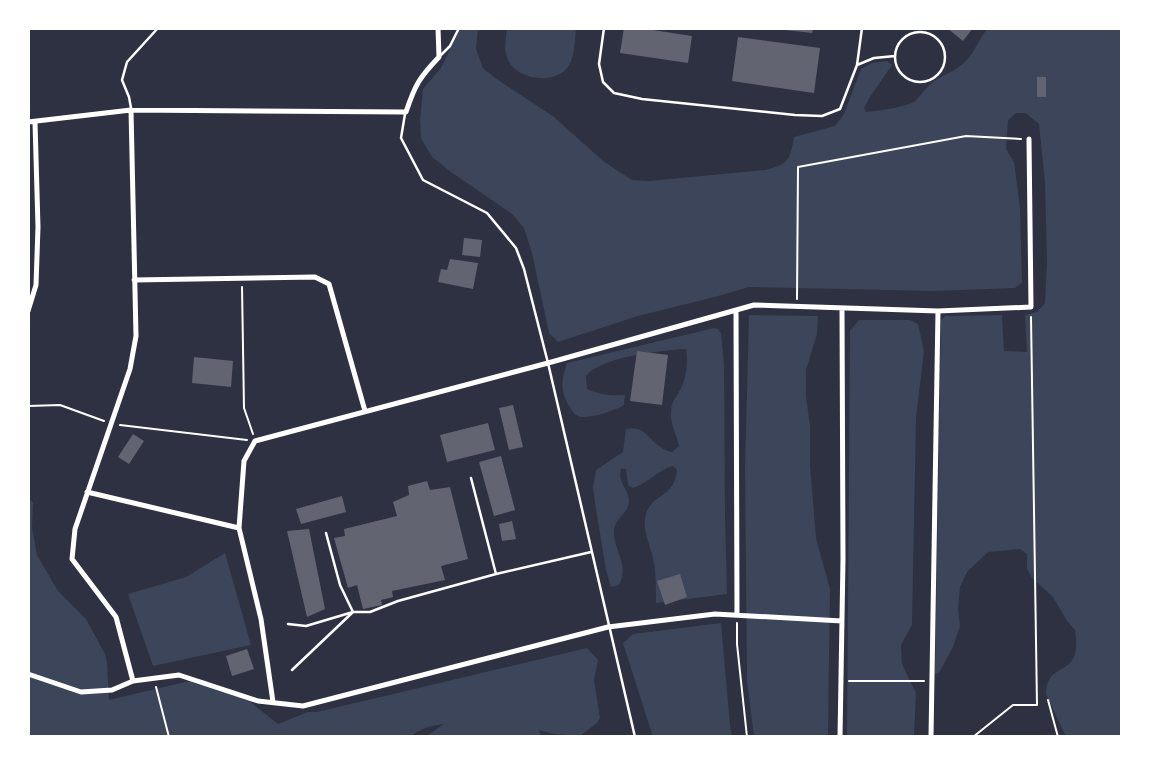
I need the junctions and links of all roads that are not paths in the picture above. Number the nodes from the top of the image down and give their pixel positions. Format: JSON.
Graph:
{"nodes":[{"id":1,"x":158,"y":28,"type":"edge"},
{"id":2,"x":438,"y":28,"type":"edge"},
{"id":3,"x":459,"y":28,"type":"edge"},
{"id":4,"x":604,"y":28,"type":"edge"},
{"id":5,"x":862,"y":28,"type":"edge"},
{"id":6,"x":895,"y":56,"type":"junction"},
{"id":7,"x":439,"y":57,"type":"junction"},
{"id":8,"x":857,"y":65,"type":"junction"},
{"id":9,"x":131,"y":110,"type":"junction"},
{"id":10,"x":406,"y":112,"type":"junction"},
{"id":11,"x":31,"y":122,"type":"edge"},
{"id":12,"x":1029,"y":139,"type":"road end"},
{"id":13,"x":134,"y":280,"type":"junction"},
{"id":14,"x":842,"y":308,"type":"junction"},
{"id":15,"x":736,"y":310,"type":"junction"},
{"id":16,"x":28,"y":311,"type":"edge"},
{"id":17,"x":938,"y":311,"type":"junction"},
{"id":18,"x":548,"y":363,"type":"junction"},
{"id":19,"x":365,"y":411,"type":"junction"},
{"id":20,"x":471,"y":478,"type":"dead end"},
{"id":21,"x":87,"y":492,"type":"junction"},
{"id":22,"x":239,"y":528,"type":"junction"},
{"id":23,"x":326,"y":533,"type":"dead end"},
{"id":24,"x":591,"y":552,"type":"junction"},
{"id":25,"x":496,"y":573,"type":"junction"},
{"id":26,"x":353,"y":612,"type":"junction"},
{"id":27,"x":737,"y":615,"type":"junction"},
{"id":28,"x":842,"y":621,"type":"junction"},
{"id":29,"x":288,"y":624,"type":"dead end"},
{"id":30,"x":608,"y":627,"type":"junction"},
{"id":31,"x":292,"y":670,"type":"dead end"},
{"id":32,"x":28,"y":674,"type":"edge"},
{"id":33,"x":133,"y":681,"type":"junction"},
{"id":34,"x":273,"y":702,"type":"junction"},
{"id":35,"x":635,"y":737,"type":"edge"},
{"id":36,"x":840,"y":737,"type":"edge"},
{"id":37,"x":931,"y":737,"type":"edge"}],
"edges":[{"from":1,"to":9,"type":"lane"},
{"from":2,"to":7,"type":"street"},
{"from":3,"to":7,"type":"lane"},
{"from":4,"to":8,"type":"lane"},
{"from":5,"to":8,"type":"lane"},
{"from":6,"to":6,"type":"lane"},
{"from":6,"to":8,"type":"lane"},
{"from":7,"to":10,"type":"street"},
{"from":9,"to":10,"type":"street"},
{"from":9,"to":11,"type":"street"},
{"from":9,"to":13,"type":"street"},
{"from":10,"to":18,"type":"lane"},
{"from":11,"to":16,"type":"street"},
{"from":12,"to":17,"type":"street"},
{"from":13,"to":19,"type":"street"},
{"from":13,"to":21,"type":"street"},
{"from":14,"to":15,"type":"street"},
{"from":14,"to":17,"type":"street"},
{"from":14,"to":28,"type":"street"},
{"from":15,"to":18,"type":"street"},
{"from":15,"to":27,"type":"street"},
{"from":17,"to":37,"type":"street"},
{"from":18,"to":19,"type":"street"},
{"from":18,"to":24,"type":"lane"},
{"from":19,"to":22,"type":"street"},
{"from":20,"to":25,"type":"lane"},
{"from":21,"to":22,"type":"street"},
{"from":21,"to":33,"type":"street"},
{"from":22,"to":34,"type":"street"},
{"from":23,"to":26,"type":"lane"},
{"from":24,"to":25,"type":"lane"},
{"from":24,"to":30,"type":"lane"},
{"from":25,"to":26,"type":"lane"},
{"from":26,"to":29,"type":"lane"},
{"from":26,"to":31,"type":"lane"},
{"from":27,"to":28,"type":"street"},
{"from":27,"to":30,"type":"street"},
{"from":28,"to":36,"type":"street"},
{"from":30,"to":34,"type":"street"},
{"from":30,"to":35,"type":"lane"},
{"from":32,"to":33,"type":"street"},
{"from":33,"to":34,"type":"street"}]}
